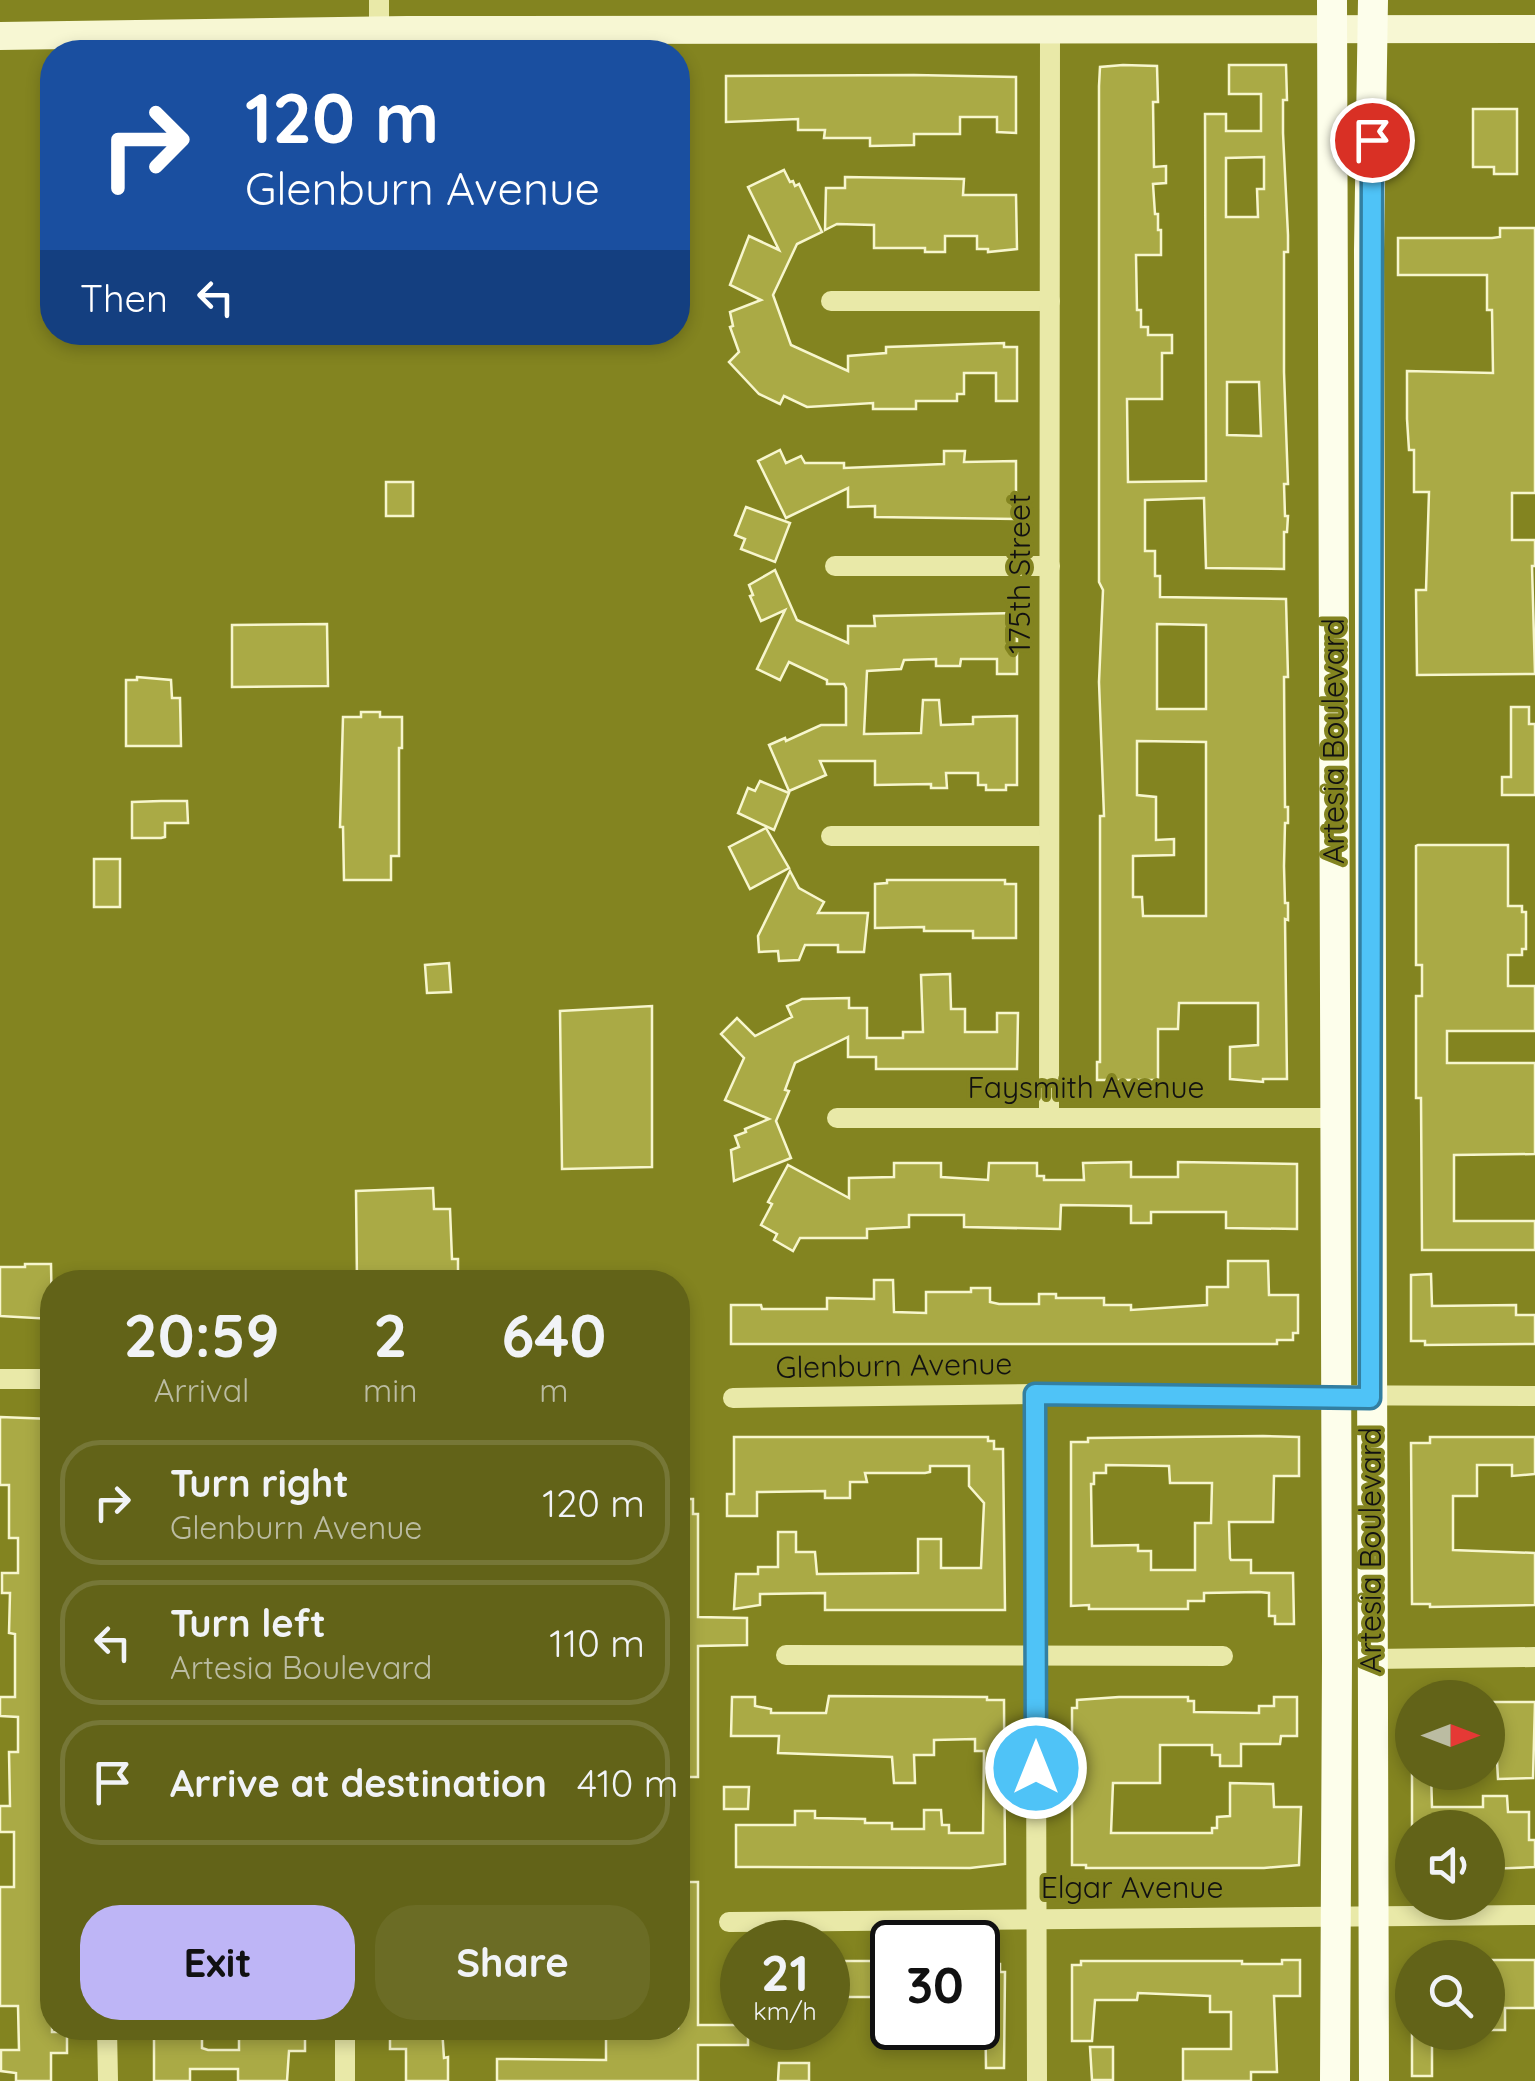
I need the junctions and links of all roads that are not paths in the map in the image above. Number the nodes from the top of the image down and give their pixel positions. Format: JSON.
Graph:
{"nodes":[{"id":1,"x":379,"y":0,"type":"edge"},
{"id":2,"x":1332,"y":15,"type":"edge"},
{"id":3,"x":1373,"y":15,"type":"edge"},
{"id":4,"x":1535,"y":29,"type":"edge"},
{"id":5,"x":379,"y":30,"type":"junction"},
{"id":6,"x":1050,"y":30,"type":"junction"},
{"id":7,"x":0,"y":36,"type":"edge"},
{"id":8,"x":830,"y":300,"type":"dead end"},
{"id":9,"x":1050,"y":301,"type":"junction"},
{"id":10,"x":835,"y":566,"type":"dead end"},
{"id":11,"x":1050,"y":566,"type":"junction"},
{"id":12,"x":831,"y":836,"type":"dead end"},
{"id":13,"x":1049,"y":836,"type":"junction"},
{"id":14,"x":838,"y":1118,"type":"dead end"},
{"id":15,"x":1049,"y":1118,"type":"junction"},
{"id":16,"x":1335,"y":1118,"type":"junction"},
{"id":17,"x":0,"y":1379,"type":"edge"},
{"id":18,"x":40,"y":1379,"type":"edge"},
{"id":19,"x":1035,"y":1394,"type":"junction"},
{"id":20,"x":1535,"y":1396,"type":"edge"},
{"id":21,"x":733,"y":1398,"type":"dead end"},
{"id":22,"x":1336,"y":1398,"type":"junction"},
{"id":23,"x":1370,"y":1398,"type":"junction"},
{"id":24,"x":786,"y":1655,"type":"dead end"},
{"id":25,"x":1036,"y":1655,"type":"junction"},
{"id":26,"x":1223,"y":1656,"type":"dead end"},
{"id":27,"x":1535,"y":1657,"type":"edge"},
{"id":28,"x":1372,"y":1659,"type":"junction"},
{"id":29,"x":1535,"y":1915,"type":"edge"},
{"id":30,"x":1374,"y":1916,"type":"junction"},
{"id":31,"x":1334,"y":1917,"type":"junction"},
{"id":32,"x":1036,"y":1919,"type":"junction"},
{"id":33,"x":850,"y":1921,"type":"edge"},
{"id":34,"x":107,"y":2040,"type":"edge"},
{"id":35,"x":346,"y":2040,"type":"edge"},
{"id":36,"x":108,"y":2081,"type":"edge"},
{"id":37,"x":346,"y":2081,"type":"edge"},
{"id":38,"x":1036,"y":2081,"type":"edge"},
{"id":39,"x":1334,"y":2081,"type":"edge"},
{"id":40,"x":1374,"y":2081,"type":"edge"}],
"edges":[{"from":1,"to":5,"type":"street"},
{"from":2,"to":3,"type":"street"},
{"from":2,"to":6,"type":"street"},
{"from":2,"to":16,"type":"main road","name":"Artesia Boulevard"},
{"from":3,"to":4,"type":"street"},
{"from":3,"to":23,"type":"main road","name":"Artesia Boulevard"},
{"from":5,"to":6,"type":"street"},
{"from":5,"to":7,"type":"street"},
{"from":6,"to":9,"type":"street","name":"175th Street"},
{"from":8,"to":9,"type":"street"},
{"from":9,"to":11,"type":"street","name":"175th Street"},
{"from":10,"to":11,"type":"street"},
{"from":11,"to":13,"type":"street","name":"175th Street"},
{"from":12,"to":13,"type":"street"},
{"from":13,"to":15,"type":"street","name":"175th Street"},
{"from":14,"to":15,"type":"street","name":"Faysmith Avenue"},
{"from":15,"to":16,"type":"street","name":"Faysmith Avenue"},
{"from":16,"to":22,"type":"main road","name":"Artesia Boulevard"},
{"from":17,"to":18,"type":"street"},
{"from":19,"to":21,"type":"street","name":"Glenburn Avenue"},
{"from":19,"to":22,"type":"street","name":"Glenburn Avenue"},
{"from":19,"to":25,"type":"street"},
{"from":20,"to":23,"type":"street","name":"Glenburn Avenue"},
{"from":22,"to":23,"type":"street","name":"Glenburn Avenue"},
{"from":22,"to":31,"type":"main road","name":"Artesia Boulevard"},
{"from":23,"to":28,"type":"main road","name":"Artesia Boulevard"},
{"from":24,"to":25,"type":"street"},
{"from":25,"to":26,"type":"street"},
{"from":25,"to":32,"type":"street"},
{"from":27,"to":28,"type":"street"},
{"from":28,"to":30,"type":"main road","name":"Artesia Boulevard"},
{"from":29,"to":30,"type":"street","name":"Elgar Avenue"},
{"from":30,"to":31,"type":"street","name":"Elgar Avenue"},
{"from":30,"to":40,"type":"main road","name":"Artesia Boulevard"},
{"from":31,"to":32,"type":"street","name":"Elgar Avenue"},
{"from":31,"to":39,"type":"main road","name":"Artesia Boulevard"},
{"from":32,"to":33,"type":"street","name":"Elgar Avenue"},
{"from":32,"to":38,"type":"street"},
{"from":34,"to":36,"type":"street"},
{"from":35,"to":37,"type":"street"}]}
